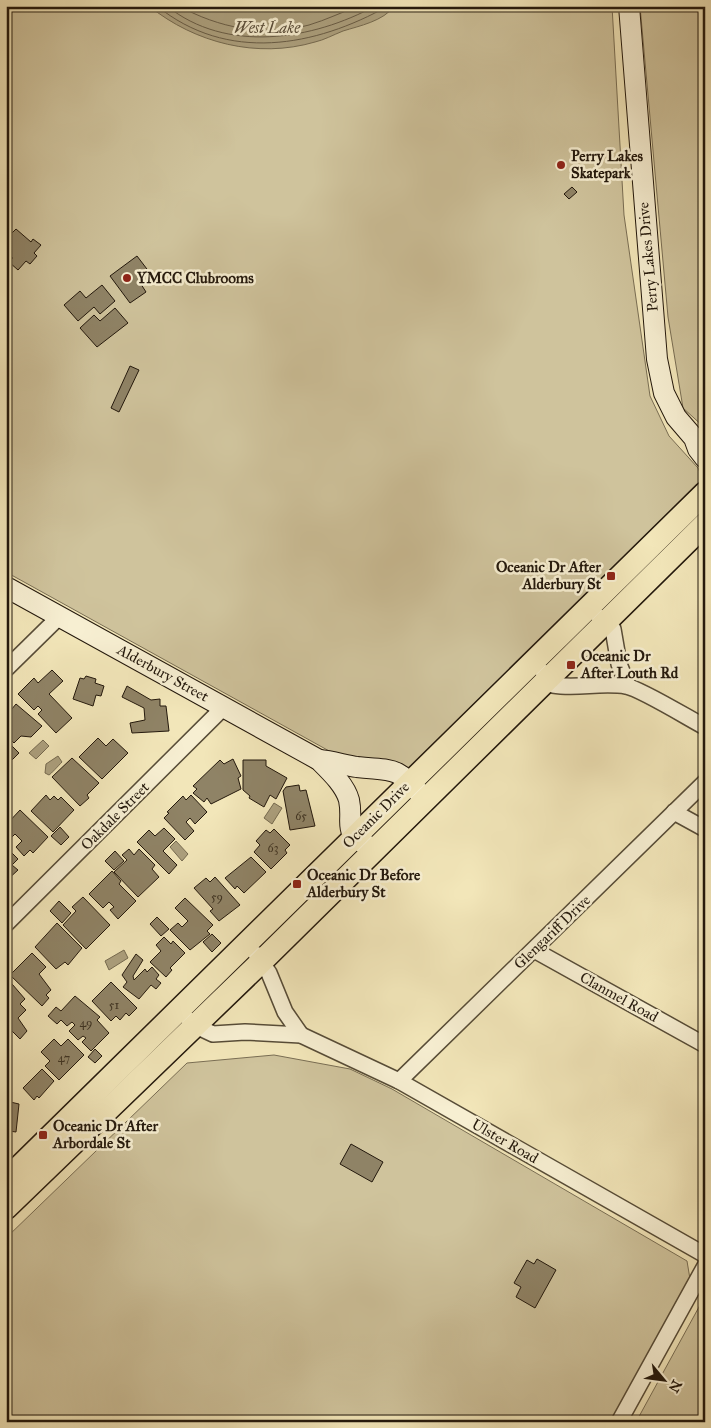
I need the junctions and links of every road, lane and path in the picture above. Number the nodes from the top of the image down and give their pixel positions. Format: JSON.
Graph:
{"nodes":[{"id":1,"x":629,"y":6,"type":"edge"},
{"id":2,"x":700,"y":440,"type":"edge"},
{"id":3,"x":705,"y":458,"type":"edge"},
{"id":4,"x":705,"y":493,"type":"edge"},
{"id":5,"x":705,"y":524,"type":"edge"},
{"id":6,"x":6,"y":587,"type":"edge"},
{"id":7,"x":582,"y":612,"type":"junction"},
{"id":8,"x":60,"y":616,"type":"junction"},
{"id":9,"x":605,"y":621,"type":"junction"},
{"id":10,"x":536,"y":658,"type":"junction"},
{"id":11,"x":6,"y":668,"type":"edge"},
{"id":12,"x":547,"y":678,"type":"junction"},
{"id":13,"x":628,"y":686,"type":"junction"},
{"id":14,"x":224,"y":707,"type":"junction"},
{"id":15,"x":705,"y":726,"type":"edge"},
{"id":16,"x":319,"y":760,"type":"junction"},
{"id":17,"x":410,"y":782,"type":"junction"},
{"id":18,"x":705,"y":782,"type":"edge"},
{"id":19,"x":423,"y":802,"type":"junction"},
{"id":20,"x":674,"y":812,"type":"junction"},
{"id":21,"x":705,"y":829,"type":"edge"},
{"id":22,"x":354,"y":836,"type":"junction"},
{"id":23,"x":376,"y":849,"type":"junction"},
{"id":24,"x":6,"y":924,"type":"edge"},
{"id":25,"x":245,"y":944,"type":"junction"},
{"id":26,"x":534,"y":950,"type":"junction"},
{"id":27,"x":262,"y":961,"type":"junction"},
{"id":28,"x":179,"y":1010,"type":"junction"},
{"id":29,"x":196,"y":1026,"type":"junction"},
{"id":30,"x":301,"y":1035,"type":"junction"},
{"id":31,"x":705,"y":1045,"type":"edge"},
{"id":32,"x":399,"y":1081,"type":"junction"},
{"id":33,"x":6,"y":1180,"type":"edge"},
{"id":34,"x":8,"y":1203,"type":"edge"},
{"id":35,"x":705,"y":1255,"type":"edge"},
{"id":36,"x":705,"y":1266,"type":"edge"},
{"id":37,"x":619,"y":1422,"type":"edge"}],
"edges":[{"from":1,"to":2,"type":"street","name":"Perry Lakes Drive"},
{"from":2,"to":3,"type":"street","name":"Perry Lakes Drive"},
{"from":4,"to":7,"type":"main road","name":"Oceanic Drive"},
{"from":5,"to":9,"type":"main road","name":"Oceanic Drive"},
{"from":6,"to":8,"type":"street","name":"Alderbury Street"},
{"from":7,"to":9,"type":"street"},
{"from":7,"to":10,"type":"main road","name":"Oceanic Drive"},
{"from":8,"to":11,"type":"street"},
{"from":8,"to":14,"type":"street","name":"Alderbury Street"},
{"from":9,"to":12,"type":"main road","name":"Oceanic Drive"},
{"from":9,"to":13,"type":"street"},
{"from":10,"to":12,"type":"street"},
{"from":10,"to":17,"type":"main road","name":"Oceanic Drive"},
{"from":12,"to":13,"type":"street"},
{"from":12,"to":19,"type":"main road","name":"Oceanic Drive"},
{"from":13,"to":15,"type":"street"},
{"from":14,"to":16,"type":"street","name":"Alderbury Street"},
{"from":14,"to":24,"type":"street","name":"Oakdale Street"},
{"from":16,"to":17,"type":"street","name":"Alderbury Street"},
{"from":16,"to":22,"type":"street","name":"Alderbury Street"},
{"from":17,"to":19,"type":"street","name":"Alderbury Street"},
{"from":17,"to":22,"type":"main road","name":"Oceanic Drive"},
{"from":18,"to":20,"type":"street","name":"Glengariff Drive"},
{"from":19,"to":23,"type":"main road","name":"Oceanic Drive"},
{"from":20,"to":21,"type":"street"},
{"from":20,"to":26,"type":"street","name":"Glengariff Drive"},
{"from":22,"to":23,"type":"street"},
{"from":22,"to":25,"type":"main road","name":"Oceanic Drive"},
{"from":23,"to":27,"type":"main road","name":"Oceanic Drive"},
{"from":25,"to":27,"type":"street"},
{"from":25,"to":28,"type":"main road","name":"Oceanic Drive"},
{"from":26,"to":31,"type":"street","name":"Clanmel Road"},
{"from":26,"to":32,"type":"street","name":"Glengariff Drive"},
{"from":27,"to":29,"type":"main road","name":"Oceanic Drive"},
{"from":27,"to":30,"type":"street"},
{"from":28,"to":29,"type":"street","name":"Ulster Road"},
{"from":28,"to":33,"type":"main road","name":"Oceanic Drive"},
{"from":29,"to":30,"type":"street","name":"Ulster Road"},
{"from":29,"to":34,"type":"main road","name":"Oceanic Drive"},
{"from":30,"to":32,"type":"street","name":"Ulster Road"},
{"from":32,"to":35,"type":"street","name":"Ulster Road"},
{"from":36,"to":37,"type":"street"}]}
